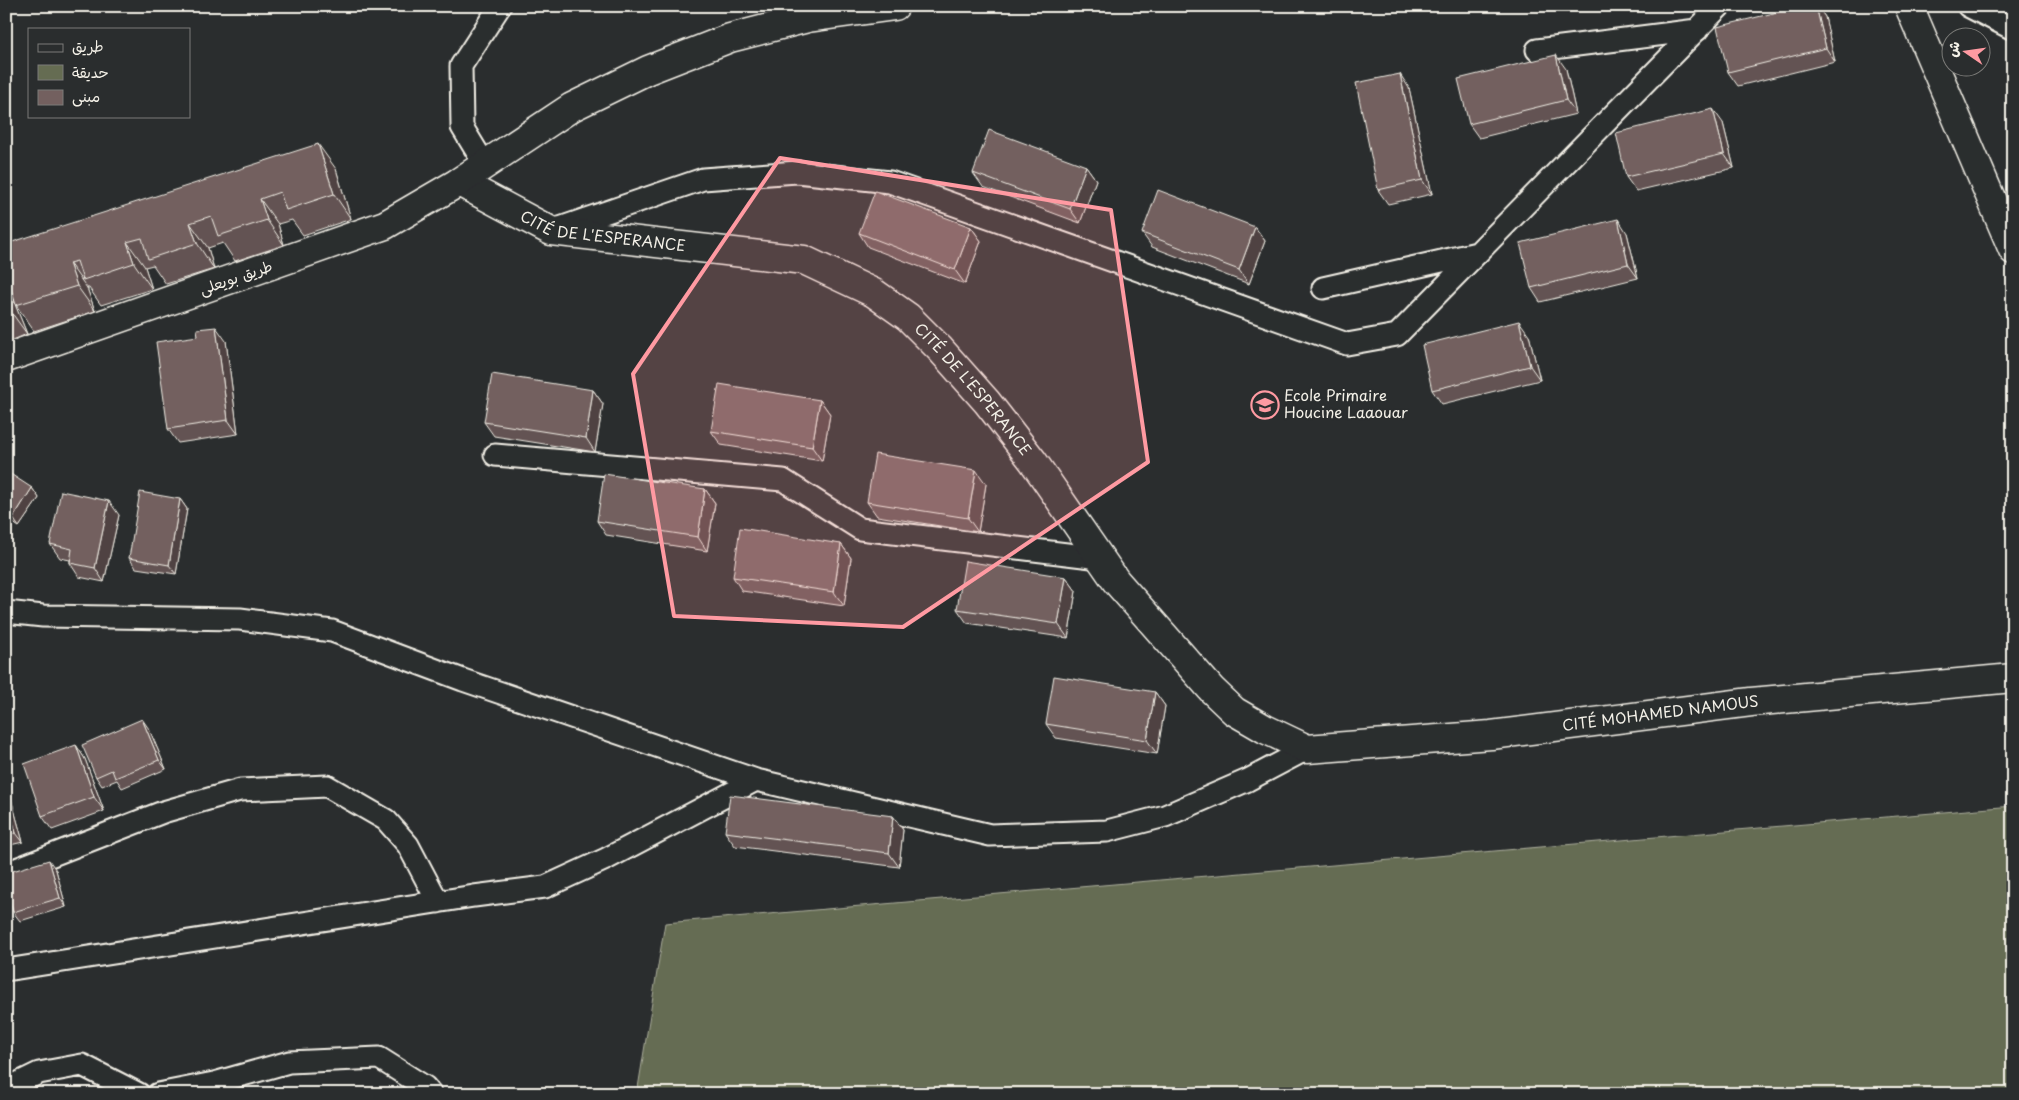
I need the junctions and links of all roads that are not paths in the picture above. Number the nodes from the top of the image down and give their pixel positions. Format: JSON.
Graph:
{"nodes":[{"id":1,"x":500,"y":6,"type":"edge"},
{"id":2,"x":894,"y":6,"type":"edge"},
{"id":3,"x":1720,"y":6,"type":"edge"},
{"id":4,"x":1909,"y":6,"type":"edge"},
{"id":5,"x":1968,"y":6,"type":"edge"},
{"id":6,"x":2013,"y":29,"type":"edge"},
{"id":7,"x":1697,"y":30,"type":"junction"},
{"id":8,"x":1537,"y":50,"type":"dead end"},
{"id":9,"x":485,"y":165,"type":"junction"},
{"id":10,"x":459,"y":182,"type":"junction"},
{"id":11,"x":2004,"y":217,"type":"edge"},
{"id":12,"x":551,"y":231,"type":"junction"},
{"id":13,"x":2013,"y":250,"type":"edge"},
{"id":14,"x":1477,"y":253,"type":"junction"},
{"id":15,"x":1323,"y":288,"type":"dead end"},
{"id":16,"x":6,"y":358,"type":"edge"},
{"id":17,"x":495,"y":455,"type":"dead end"},
{"id":18,"x":1100,"y":558,"type":"junction"},
{"id":19,"x":6,"y":612,"type":"edge"},
{"id":20,"x":2013,"y":678,"type":"edge"},
{"id":21,"x":1307,"y":749,"type":"junction"},
{"id":22,"x":756,"y":780,"type":"junction"},
{"id":23,"x":6,"y":872,"type":"edge"},
{"id":24,"x":438,"y":902,"type":"junction"},
{"id":25,"x":6,"y":970,"type":"edge"},
{"id":26,"x":6,"y":1089,"type":"edge"},
{"id":27,"x":139,"y":1094,"type":"edge"},
{"id":28,"x":158,"y":1094,"type":"edge"},
{"id":29,"x":431,"y":1094,"type":"edge"}],
"edges":[{"from":1,"to":9,"type":"street"},
{"from":2,"to":9,"type":"main road"},
{"from":3,"to":7,"type":"street"},
{"from":4,"to":11,"type":"main road"},
{"from":5,"to":6,"type":"street"},
{"from":7,"to":8,"type":"street"},
{"from":7,"to":14,"type":"street"},
{"from":9,"to":10,"type":"main road"},
{"from":10,"to":12,"type":"main road","name":"CITÉ DE L'ESPERANCE"},
{"from":10,"to":16,"type":"main road","name":"طريق بويعلى"},
{"from":11,"to":13,"type":"main road"},
{"from":12,"to":14,"type":"street"},
{"from":12,"to":18,"type":"main road","name":"CITÉ DE L'ESPERANCE"},
{"from":14,"to":15,"type":"street"},
{"from":17,"to":18,"type":"street"},
{"from":18,"to":21,"type":"main road","name":"CITÉ DE L'ESPERANCE"},
{"from":19,"to":22,"type":"street"},
{"from":20,"to":21,"type":"main road","name":"CITÉ MOHAMED NAMOUS"},
{"from":21,"to":22,"type":"street"},
{"from":22,"to":24,"type":"street"},
{"from":23,"to":24,"type":"street"},
{"from":24,"to":25,"type":"street"},
{"from":26,"to":27,"type":"street"},
{"from":28,"to":29,"type":"street"}]}
